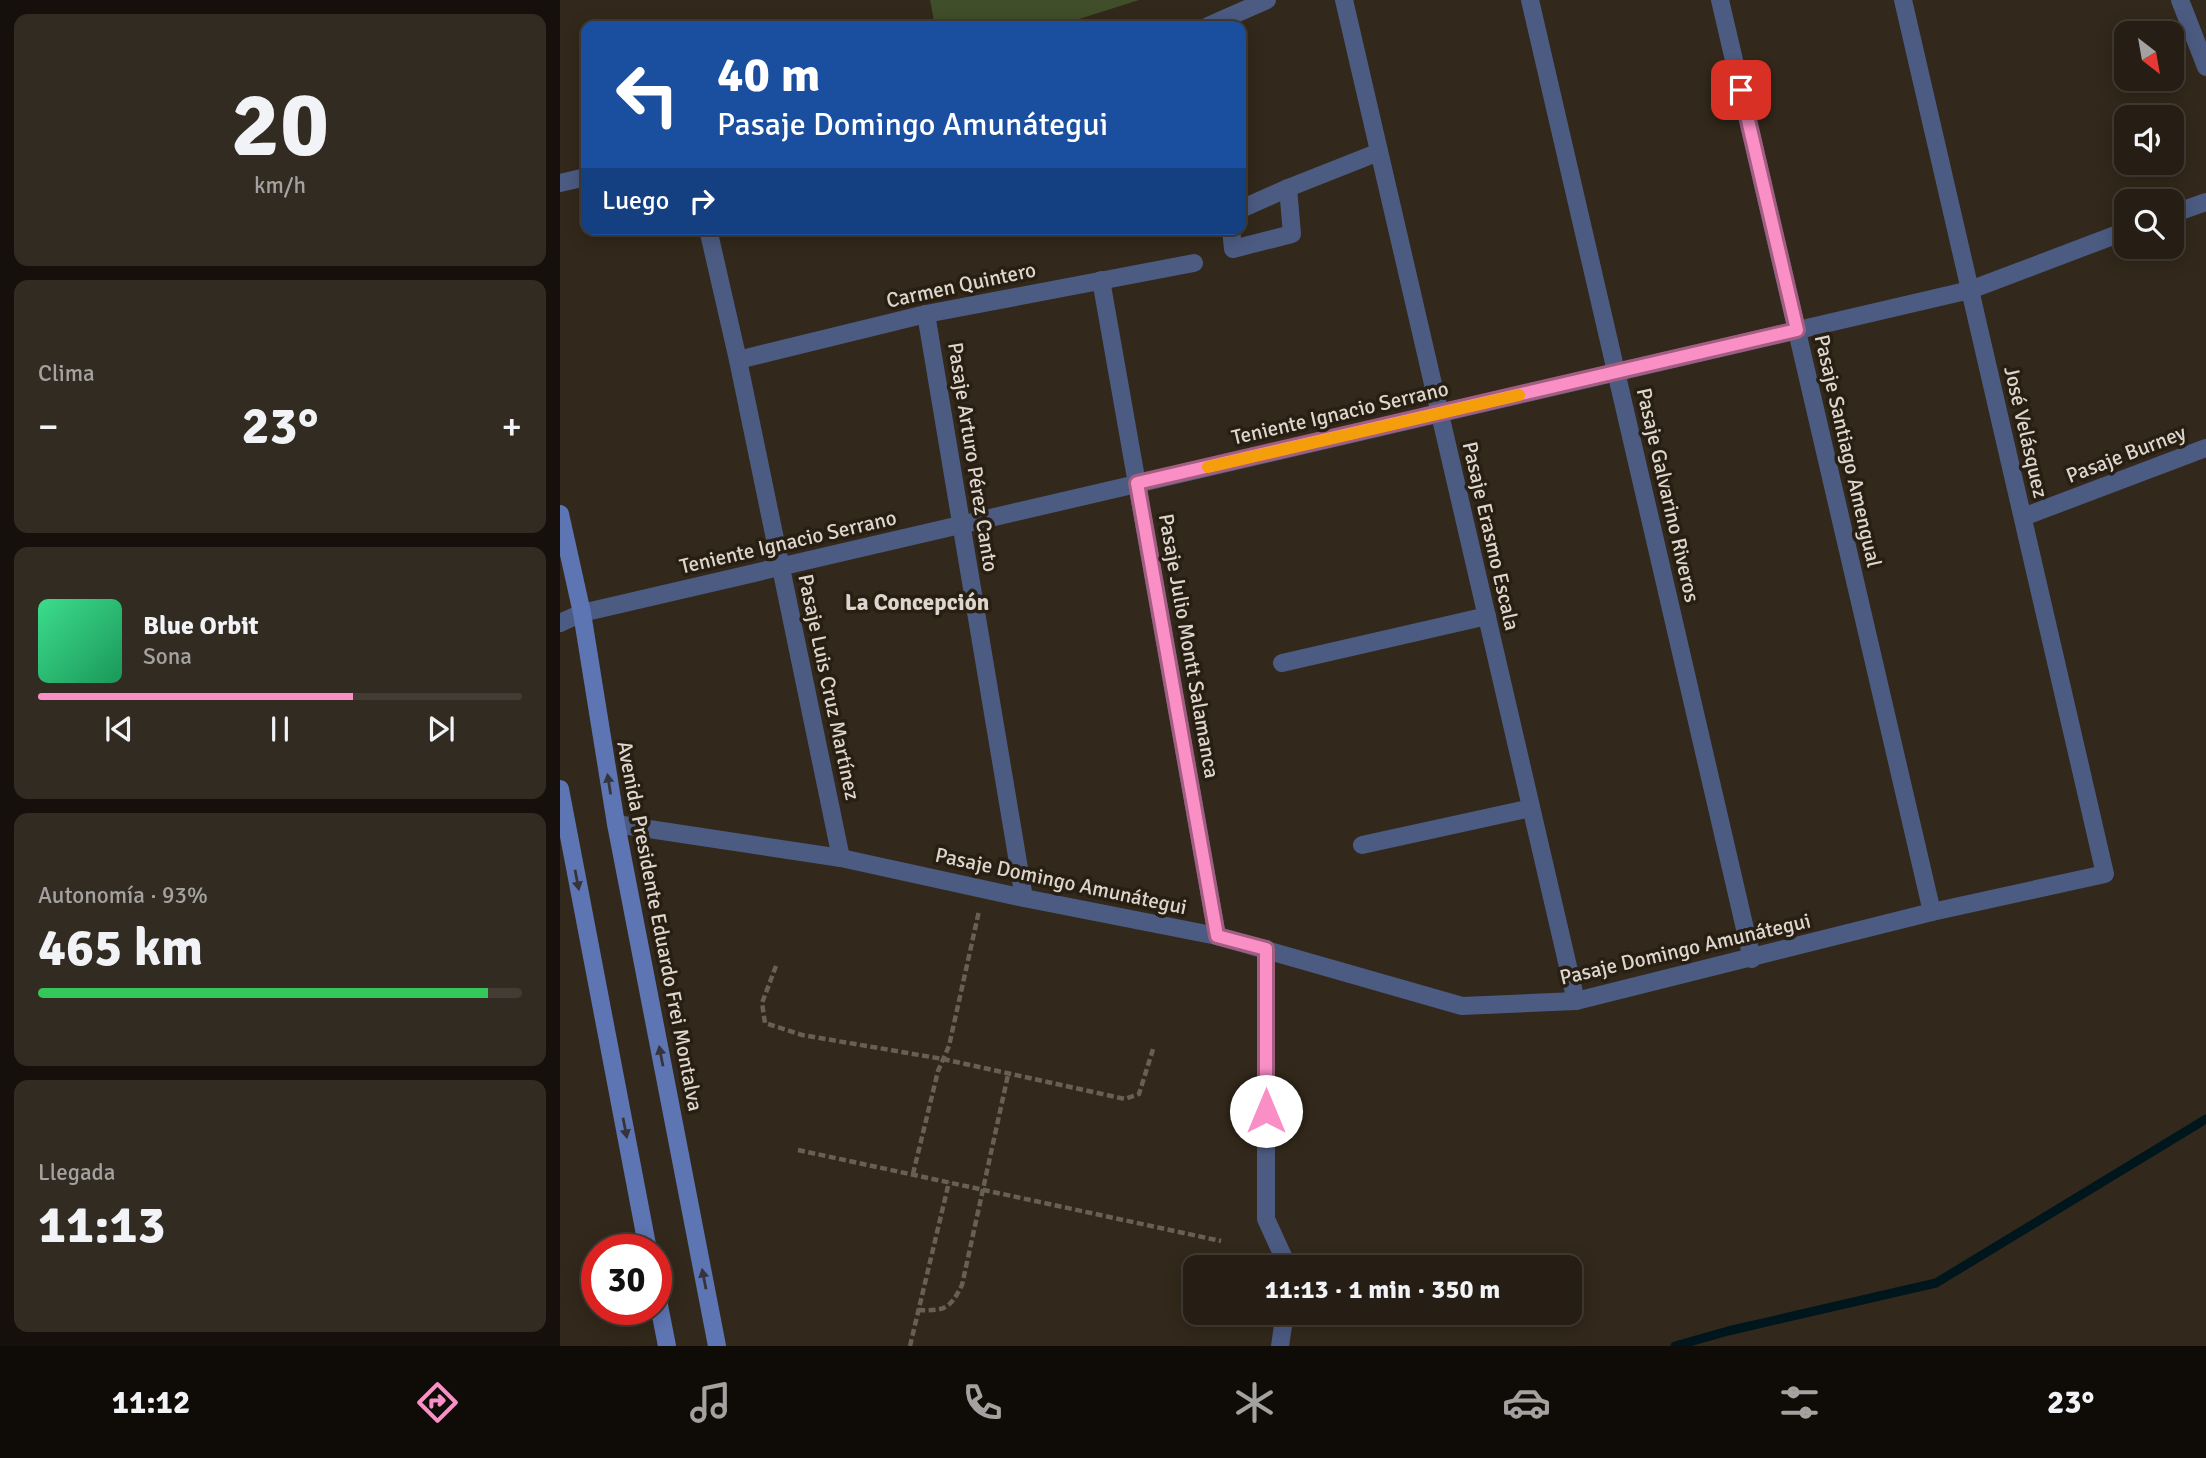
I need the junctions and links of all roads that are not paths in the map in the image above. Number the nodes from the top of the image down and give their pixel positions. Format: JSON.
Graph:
{"nodes":[{"id":1,"x":1267,"y":0,"type":"edge"},
{"id":2,"x":1344,"y":0,"type":"edge"},
{"id":3,"x":1530,"y":0,"type":"edge"},
{"id":4,"x":1720,"y":0,"type":"edge"},
{"id":5,"x":1903,"y":0,"type":"edge"},
{"id":6,"x":2180,"y":0,"type":"edge"},
{"id":7,"x":1219,"y":21,"type":"edge"},
{"id":8,"x":2206,"y":67,"type":"edge"},
{"id":9,"x":1379,"y":152,"type":"junction"},
{"id":10,"x":581,"y":178,"type":"edge"},
{"id":11,"x":560,"y":183,"type":"edge"},
{"id":12,"x":1288,"y":188,"type":"junction"},
{"id":13,"x":2206,"y":201,"type":"edge"},
{"id":14,"x":1246,"y":207,"type":"edge"},
{"id":15,"x":2184,"y":209,"type":"edge"},
{"id":16,"x":709,"y":235,"type":"edge"},
{"id":17,"x":1232,"y":235,"type":"edge"},
{"id":18,"x":2114,"y":236,"type":"edge"},
{"id":19,"x":1194,"y":263,"type":"dead end"},
{"id":20,"x":1101,"y":280,"type":"junction"},
{"id":21,"x":1970,"y":290,"type":"junction"},
{"id":22,"x":926,"y":314,"type":"junction"},
{"id":23,"x":1797,"y":330,"type":"junction"},
{"id":24,"x":738,"y":360,"type":"junction"},
{"id":25,"x":1616,"y":372,"type":"junction"},
{"id":26,"x":1440,"y":413,"type":"junction"},
{"id":27,"x":2206,"y":448,"type":"edge"},
{"id":28,"x":1137,"y":483,"type":"junction"},
{"id":29,"x":560,"y":514,"type":"edge"},
{"id":30,"x":2022,"y":517,"type":"junction"},
{"id":31,"x":961,"y":524,"type":"junction"},
{"id":32,"x":781,"y":567,"type":"junction"},
{"id":33,"x":582,"y":613,"type":"junction"},
{"id":34,"x":1487,"y":616,"type":"junction"},
{"id":35,"x":560,"y":622,"type":"edge"},
{"id":36,"x":1282,"y":663,"type":"dead end"},
{"id":37,"x":560,"y":789,"type":"edge"},
{"id":38,"x":1531,"y":808,"type":"junction"},
{"id":39,"x":616,"y":824,"type":"junction"},
{"id":40,"x":1362,"y":845,"type":"dead end"},
{"id":41,"x":841,"y":858,"type":"junction"},
{"id":42,"x":2105,"y":874,"type":"joint"},
{"id":43,"x":1024,"y":898,"type":"junction"},
{"id":44,"x":1932,"y":912,"type":"junction"},
{"id":45,"x":1217,"y":936,"type":"junction"},
{"id":46,"x":1266,"y":949,"type":"junction"},
{"id":47,"x":1752,"y":959,"type":"junction"},
{"id":48,"x":1576,"y":1001,"type":"junction"},
{"id":49,"x":645,"y":1234,"type":"edge"},
{"id":50,"x":1282,"y":1255,"type":"edge"},
{"id":51,"x":663,"y":1325,"type":"edge"},
{"id":52,"x":1283,"y":1325,"type":"edge"},
{"id":53,"x":667,"y":1346,"type":"edge"},
{"id":54,"x":717,"y":1346,"type":"edge"},
{"id":55,"x":1280,"y":1346,"type":"edge"}],
"edges":[{"from":1,"to":7,"type":"street"},
{"from":2,"to":9,"type":"street","name":"Pasaje Erasmo Escala"},
{"from":3,"to":25,"type":"street","name":"Pasaje Galvarino Riveros"},
{"from":4,"to":23,"type":"street","name":"Pasaje Santiago Amengual"},
{"from":5,"to":21,"type":"street","name":"José Velásquez"},
{"from":6,"to":8,"type":"street"},
{"from":9,"to":12,"type":"street"},
{"from":9,"to":26,"type":"street","name":"Pasaje Erasmo Escala"},
{"from":10,"to":11,"type":"street"},
{"from":12,"to":14,"type":"street"},
{"from":12,"to":17,"type":"street"},
{"from":13,"to":15,"type":"street"},
{"from":16,"to":24,"type":"street","name":"Pasaje Luis Cruz Martínez"},
{"from":18,"to":21,"type":"street","name":"Teniente Ignacio Serrano"},
{"from":19,"to":20,"type":"street","name":"Carmen Quintero"},
{"from":20,"to":22,"type":"street","name":"Carmen Quintero"},
{"from":20,"to":28,"type":"street","name":"Pasaje Julio Montt Salamanca"},
{"from":21,"to":23,"type":"street","name":"Teniente Ignacio Serrano"},
{"from":21,"to":30,"type":"street","name":"José Velásquez"},
{"from":22,"to":24,"type":"street","name":"Carmen Quintero"},
{"from":22,"to":31,"type":"street","name":"Pasaje Arturo Pérez Canto"},
{"from":23,"to":25,"type":"street","name":"Teniente Ignacio Serrano"},
{"from":23,"to":44,"type":"street","name":"Pasaje Santiago Amengual"},
{"from":24,"to":32,"type":"street","name":"Pasaje Luis Cruz Martínez"},
{"from":25,"to":26,"type":"street","name":"Teniente Ignacio Serrano"},
{"from":25,"to":47,"type":"street","name":"Pasaje Galvarino Riveros"},
{"from":26,"to":28,"type":"street","name":"Teniente Ignacio Serrano"},
{"from":26,"to":34,"type":"street","name":"Pasaje Erasmo Escala"},
{"from":27,"to":30,"type":"street","name":"Pasaje Burney"},
{"from":28,"to":31,"type":"street","name":"Teniente Ignacio Serrano"},
{"from":28,"to":45,"type":"street","name":"Pasaje Julio Montt Salamanca"},
{"from":29,"to":33,"type":"main road","name":"Avenida Presidente Eduardo Frei Montalva"},
{"from":30,"to":42,"type":"street","name":"José Velásquez"},
{"from":31,"to":32,"type":"street","name":"Teniente Ignacio Serrano"},
{"from":31,"to":43,"type":"street","name":"Pasaje Arturo Pérez Canto"},
{"from":32,"to":33,"type":"street","name":"Teniente Ignacio Serrano"},
{"from":32,"to":41,"type":"street","name":"Pasaje Luis Cruz Martínez"},
{"from":33,"to":35,"type":"street","name":"Teniente Ignacio Serrano"},
{"from":39,"to":33,"type":"main road","name":"Avenida Presidente Eduardo Frei Montalva","one_way":true},
{"from":34,"to":36,"type":"street"},
{"from":34,"to":38,"type":"street","name":"Pasaje Erasmo Escala"},
{"from":37,"to":49,"type":"main road","one_way":true},
{"from":38,"to":40,"type":"street"},
{"from":38,"to":48,"type":"street","name":"Pasaje Erasmo Escala"},
{"from":39,"to":41,"type":"street","name":"Pasaje Domingo Amunátegui"},
{"from":54,"to":39,"type":"main road","name":"Avenida Presidente Eduardo Frei Montalva","one_way":true},
{"from":41,"to":43,"type":"street","name":"Pasaje Domingo Amunátegui"},
{"from":42,"to":44,"type":"street","name":"Pasaje Domingo Amunátegui"},
{"from":43,"to":45,"type":"street","name":"Pasaje Domingo Amunátegui"},
{"from":44,"to":47,"type":"street","name":"Pasaje Domingo Amunátegui"},
{"from":45,"to":46,"type":"street","name":"Pasaje Domingo Amunátegui"},
{"from":46,"to":48,"type":"street","name":"Pasaje Domingo Amunátegui"},
{"from":46,"to":50,"type":"street"},
{"from":47,"to":48,"type":"street","name":"Pasaje Domingo Amunátegui"},
{"from":51,"to":53,"type":"main road"},
{"from":52,"to":55,"type":"street"}]}
